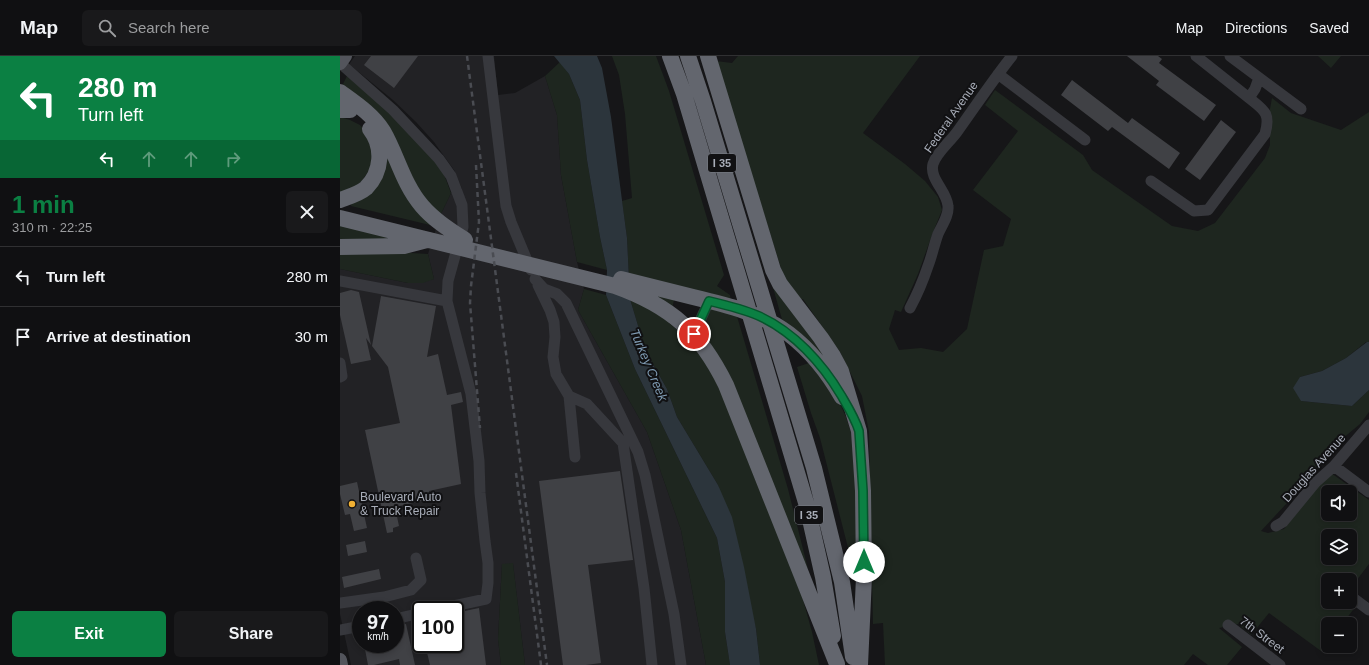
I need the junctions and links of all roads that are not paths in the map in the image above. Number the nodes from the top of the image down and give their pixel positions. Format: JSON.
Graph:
{"nodes":[{"id":1,"x":345,"y":56,"type":"edge"},
{"id":2,"x":488,"y":56,"type":"edge"},
{"id":3,"x":670,"y":56,"type":"edge"},
{"id":4,"x":688,"y":56,"type":"edge"},
{"id":5,"x":708,"y":56,"type":"edge"},
{"id":6,"x":1012,"y":56,"type":"edge"},
{"id":7,"x":1196,"y":56,"type":"edge"},
{"id":8,"x":1230,"y":56,"type":"edge"},
{"id":9,"x":340,"y":63,"type":"edge"},
{"id":10,"x":998,"y":74,"type":"junction"},
{"id":11,"x":1259,"y":78,"type":"junction"},
{"id":12,"x":340,"y":92,"type":"edge"},
{"id":13,"x":1248,"y":98,"type":"junction"},
{"id":14,"x":343,"y":108,"type":"edge"},
{"id":15,"x":1301,"y":109,"type":"dead end"},
{"id":16,"x":1085,"y":140,"type":"dead end"},
{"id":17,"x":1150,"y":181,"type":"dead end"},
{"id":18,"x":340,"y":200,"type":"edge"},
{"id":19,"x":340,"y":209,"type":"edge"},
{"id":20,"x":340,"y":218,"type":"edge"},
{"id":21,"x":433,"y":233,"type":"junction"},
{"id":22,"x":461,"y":244,"type":"junction"},
{"id":23,"x":340,"y":247,"type":"edge"},
{"id":24,"x":535,"y":279,"type":"junction"},
{"id":25,"x":340,"y":281,"type":"edge"},
{"id":26,"x":447,"y":301,"type":"junction"},
{"id":27,"x":709,"y":301,"type":"junction"},
{"id":28,"x":910,"y":308,"type":"dead end"},
{"id":29,"x":694,"y":334,"type":"junction"},
{"id":30,"x":340,"y":363,"type":"edge"},
{"id":31,"x":340,"y":377,"type":"edge"},
{"id":32,"x":569,"y":396,"type":"junction"},
{"id":33,"x":856,"y":421,"type":"junction"},
{"id":34,"x":1369,"y":425,"type":"edge"},
{"id":35,"x":575,"y":457,"type":"dead end"},
{"id":36,"x":1334,"y":466,"type":"junction"},
{"id":37,"x":1369,"y":492,"type":"edge"},
{"id":38,"x":1276,"y":526,"type":"dead end"},
{"id":39,"x":416,"y":558,"type":"dead end"},
{"id":40,"x":1357,"y":601,"type":"edge"},
{"id":41,"x":340,"y":603,"type":"edge"},
{"id":42,"x":464,"y":604,"type":"edge"},
{"id":43,"x":1369,"y":610,"type":"edge"},
{"id":44,"x":1228,"y":625,"type":"dead end"},
{"id":45,"x":352,"y":628,"type":"edge"},
{"id":46,"x":340,"y":630,"type":"edge"},
{"id":47,"x":340,"y":660,"type":"edge"},
{"id":48,"x":837,"y":664,"type":"edge"},
{"id":49,"x":341,"y":665,"type":"edge"},
{"id":50,"x":652,"y":665,"type":"edge"},
{"id":51,"x":681,"y":665,"type":"edge"},
{"id":52,"x":854,"y":665,"type":"edge"},
{"id":53,"x":860,"y":665,"type":"edge"},
{"id":54,"x":1280,"y":665,"type":"edge"}],
"edges":[{"from":1,"to":9,"type":"main road"},
{"from":2,"to":24,"type":"street"},
{"from":3,"to":48,"type":"highway","number":"I 35"},
{"from":4,"to":52,"type":"highway","number":"I 35"},
{"from":5,"to":33,"type":"highway"},
{"from":6,"to":10,"type":"street","name":"Federal Avenue"},
{"from":7,"to":13,"type":"street"},
{"from":8,"to":11,"type":"street"},
{"from":9,"to":22,"type":"street"},
{"from":10,"to":16,"type":"street"},
{"from":10,"to":28,"type":"street","name":"Federal Avenue"},
{"from":11,"to":13,"type":"street"},
{"from":11,"to":15,"type":"street"},
{"from":12,"to":21,"type":"highway"},
{"from":13,"to":17,"type":"street"},
{"from":14,"to":18,"type":"highway"},
{"from":19,"to":21,"type":"highway"},
{"from":20,"to":21,"type":"highway"},
{"from":21,"to":22,"type":"highway"},
{"from":21,"to":23,"type":"highway"},
{"from":21,"to":29,"type":"highway"},
{"from":22,"to":26,"type":"street"},
{"from":22,"to":27,"type":"highway"},
{"from":24,"to":32,"type":"street"},
{"from":24,"to":51,"type":"street"},
{"from":25,"to":26,"type":"street"},
{"from":26,"to":42,"type":"street"},
{"from":27,"to":29,"type":"street"},
{"from":27,"to":33,"type":"highway"},
{"from":29,"to":48,"type":"highway"},
{"from":30,"to":31,"type":"street"},
{"from":32,"to":35,"type":"street"},
{"from":32,"to":50,"type":"street"},
{"from":33,"to":53,"type":"highway"},
{"from":34,"to":36,"type":"street","name":"Douglas Avenue"},
{"from":36,"to":37,"type":"street"},
{"from":36,"to":38,"type":"street","name":"Douglas Avenue"},
{"from":39,"to":41,"type":"street"},
{"from":40,"to":43,"type":"street"},
{"from":44,"to":54,"type":"street","name":"7th Street"},
{"from":45,"to":46,"type":"street"},
{"from":47,"to":49,"type":"main road"}]}
